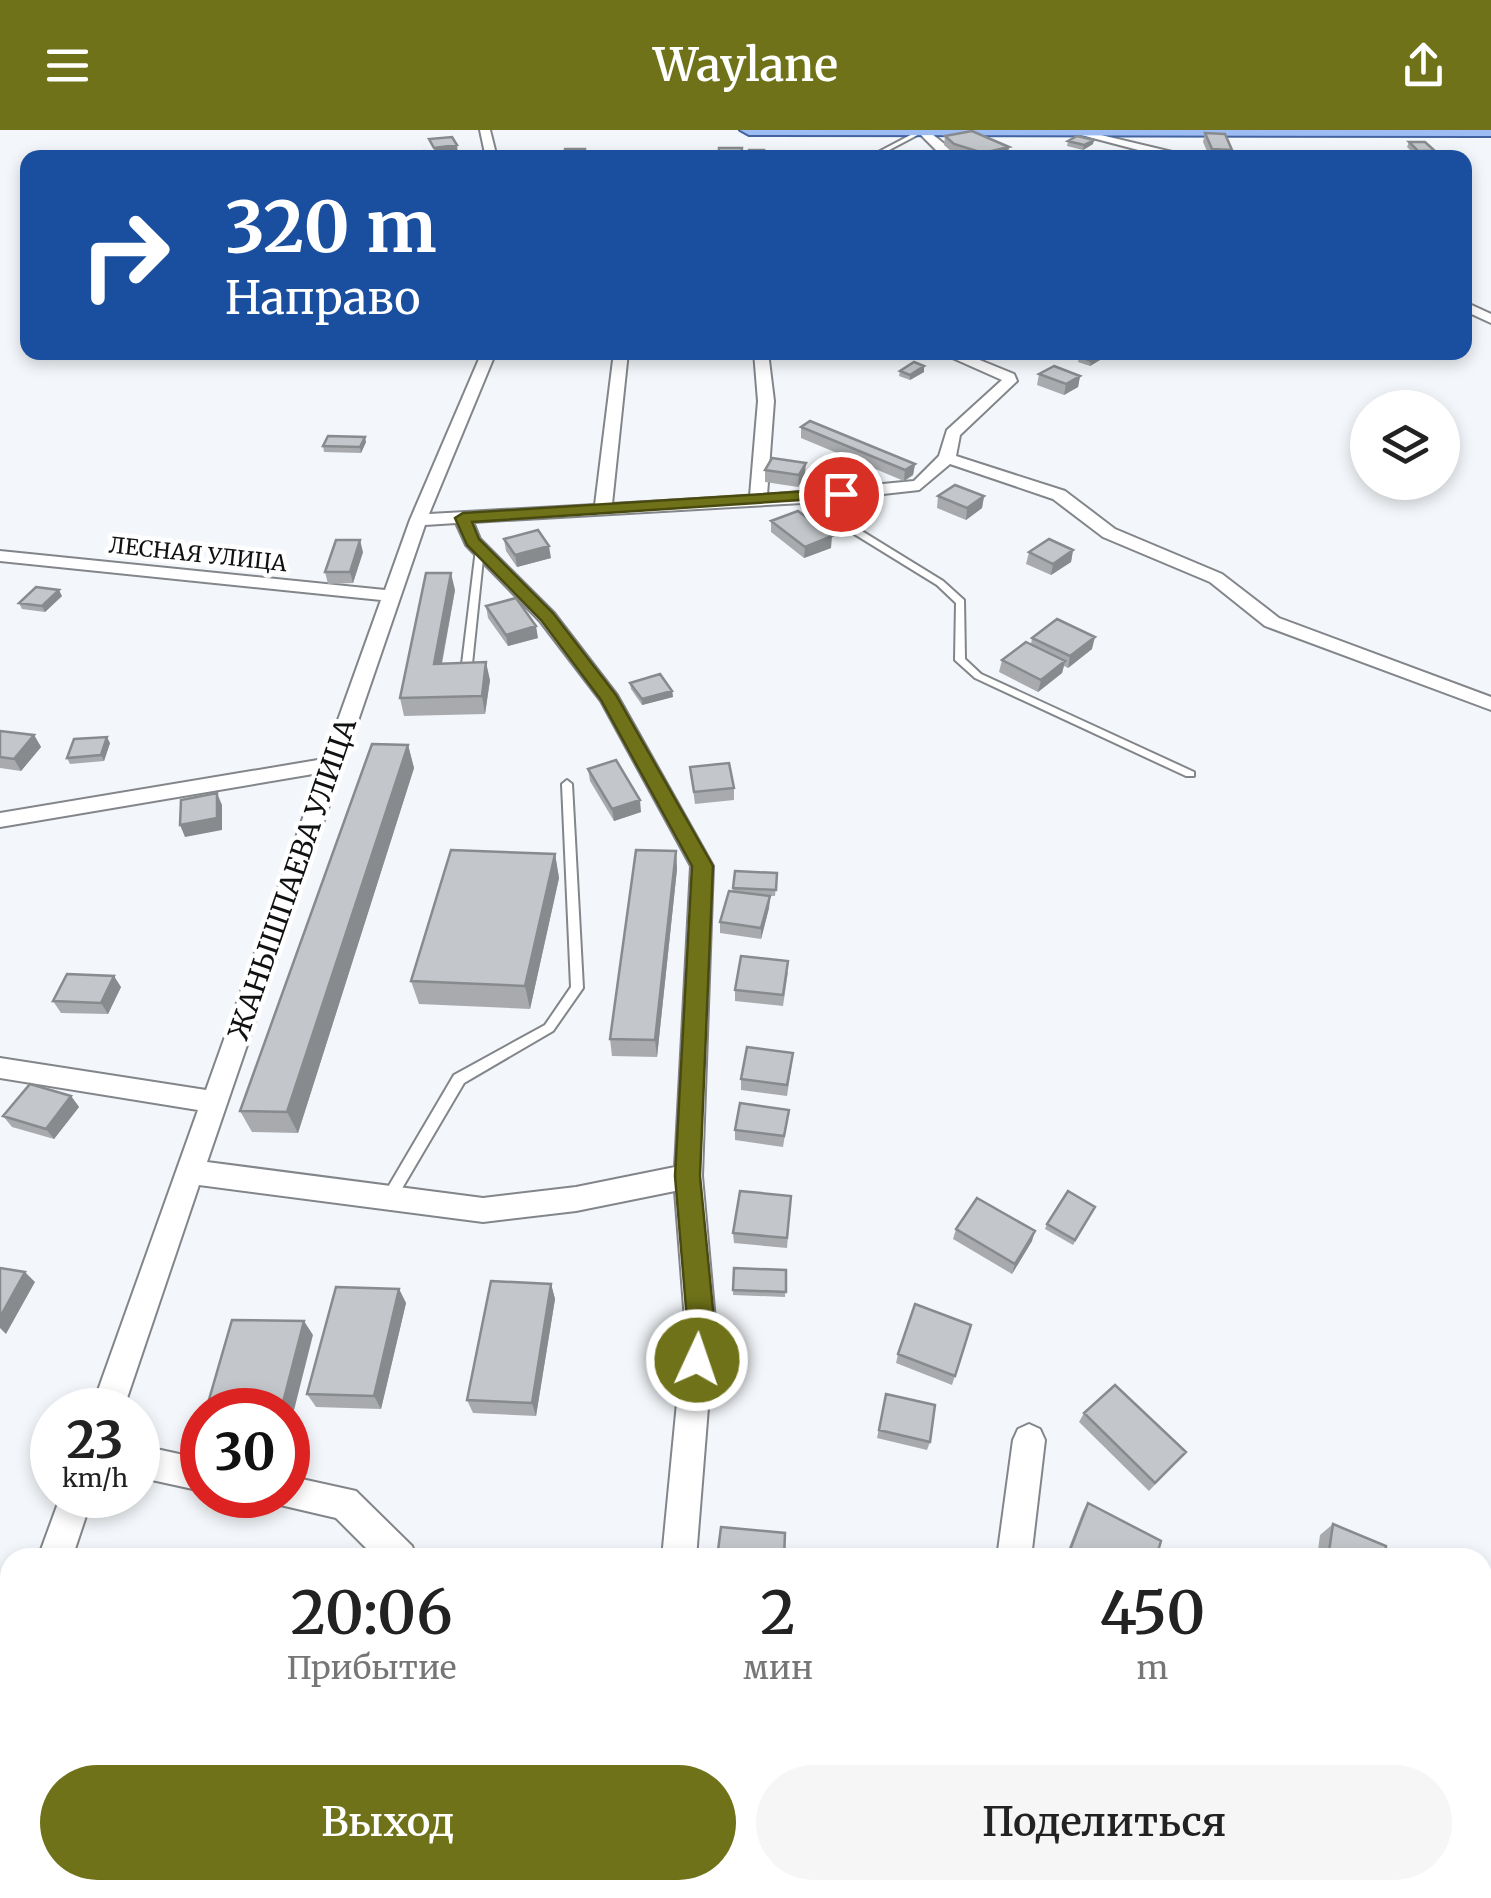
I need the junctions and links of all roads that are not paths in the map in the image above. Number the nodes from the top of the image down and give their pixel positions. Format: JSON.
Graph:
{"nodes":[{"id":1,"x":749,"y":130,"type":"edge"},
{"id":2,"x":806,"y":130,"type":"edge"},
{"id":3,"x":922,"y":131,"type":"edge"},
{"id":4,"x":1071,"y":131,"type":"edge"},
{"id":5,"x":1491,"y":131,"type":"edge"},
{"id":6,"x":884,"y":150,"type":"edge"},
{"id":7,"x":942,"y":150,"type":"edge"},
{"id":8,"x":1151,"y":150,"type":"edge"},
{"id":9,"x":486,"y":360,"type":"edge"},
{"id":10,"x":619,"y":360,"type":"edge"},
{"id":11,"x":762,"y":360,"type":"edge"},
{"id":12,"x":967,"y":360,"type":"edge"},
{"id":13,"x":947,"y":458,"type":"junction"},
{"id":14,"x":758,"y":498,"type":"junction"},
{"id":15,"x":802,"y":498,"type":"junction"},
{"id":16,"x":603,"y":512,"type":"junction"},
{"id":17,"x":463,"y":518,"type":"junction"},
{"id":18,"x":418,"y":520,"type":"junction"},
{"id":19,"x":480,"y":549,"type":"junction"},
{"id":20,"x":0,"y":556,"type":"edge"},
{"id":21,"x":392,"y":596,"type":"junction"},
{"id":22,"x":466,"y":664,"type":"edge"},
{"id":23,"x":1491,"y":704,"type":"edge"},
{"id":24,"x":333,"y":764,"type":"junction"},
{"id":25,"x":1190,"y":774,"type":"dead end"},
{"id":26,"x":567,"y":784,"type":"dead end"},
{"id":27,"x":0,"y":820,"type":"edge"},
{"id":28,"x":0,"y":1068,"type":"edge"},
{"id":29,"x":214,"y":1102,"type":"junction"},
{"id":30,"x":190,"y":1172,"type":"junction"},
{"id":31,"x":688,"y":1176,"type":"junction"},
{"id":32,"x":389,"y":1198,"type":"junction"},
{"id":33,"x":114,"y":1388,"type":"edge"},
{"id":34,"x":1029,"y":1440,"type":"dead end"},
{"id":35,"x":310,"y":1496,"type":"edge"},
{"id":36,"x":69,"y":1518,"type":"edge"},
{"id":37,"x":58,"y":1548,"type":"edge"},
{"id":38,"x":390,"y":1548,"type":"edge"},
{"id":39,"x":680,"y":1548,"type":"edge"},
{"id":40,"x":1015,"y":1548,"type":"edge"}],
"edges":[{"from":1,"to":2,"type":"main road"},
{"from":2,"to":3,"type":"main road"},
{"from":3,"to":4,"type":"main road"},
{"from":3,"to":6,"type":"lane"},
{"from":3,"to":7,"type":"street"},
{"from":4,"to":5,"type":"main road"},
{"from":4,"to":8,"type":"street"},
{"from":9,"to":18,"type":"street","name":"ЖАНЫШПАЕВА УЛИЦА"},
{"from":10,"to":16,"type":"street"},
{"from":11,"to":14,"type":"street"},
{"from":12,"to":13,"type":"street"},
{"from":13,"to":15,"type":"street"},
{"from":13,"to":23,"type":"street"},
{"from":14,"to":15,"type":"street"},
{"from":14,"to":16,"type":"street"},
{"from":15,"to":25,"type":"lane"},
{"from":16,"to":17,"type":"street"},
{"from":17,"to":18,"type":"street"},
{"from":17,"to":19,"type":"street"},
{"from":18,"to":21,"type":"street","name":"ЖАНЫШПАЕВА УЛИЦА"},
{"from":19,"to":22,"type":"lane"},
{"from":19,"to":31,"type":"street"},
{"from":20,"to":21,"type":"street","name":"ЛЕСНАЯ УЛИЦА"},
{"from":21,"to":24,"type":"street","name":"ЖАНЫШПАЕВА УЛИЦА"},
{"from":24,"to":27,"type":"street"},
{"from":24,"to":29,"type":"street","name":"ЖАНЫШПАЕВА УЛИЦА"},
{"from":26,"to":32,"type":"lane"},
{"from":28,"to":29,"type":"street"},
{"from":29,"to":30,"type":"street","name":"ЖАНЫШПАЕВА УЛИЦА"},
{"from":30,"to":32,"type":"street"},
{"from":30,"to":33,"type":"street","name":"ЖАНЫШПАЕВА УЛИЦА"},
{"from":31,"to":32,"type":"street"},
{"from":31,"to":39,"type":"street"},
{"from":34,"to":40,"type":"street"},
{"from":35,"to":38,"type":"street"},
{"from":36,"to":37,"type":"street"}]}
